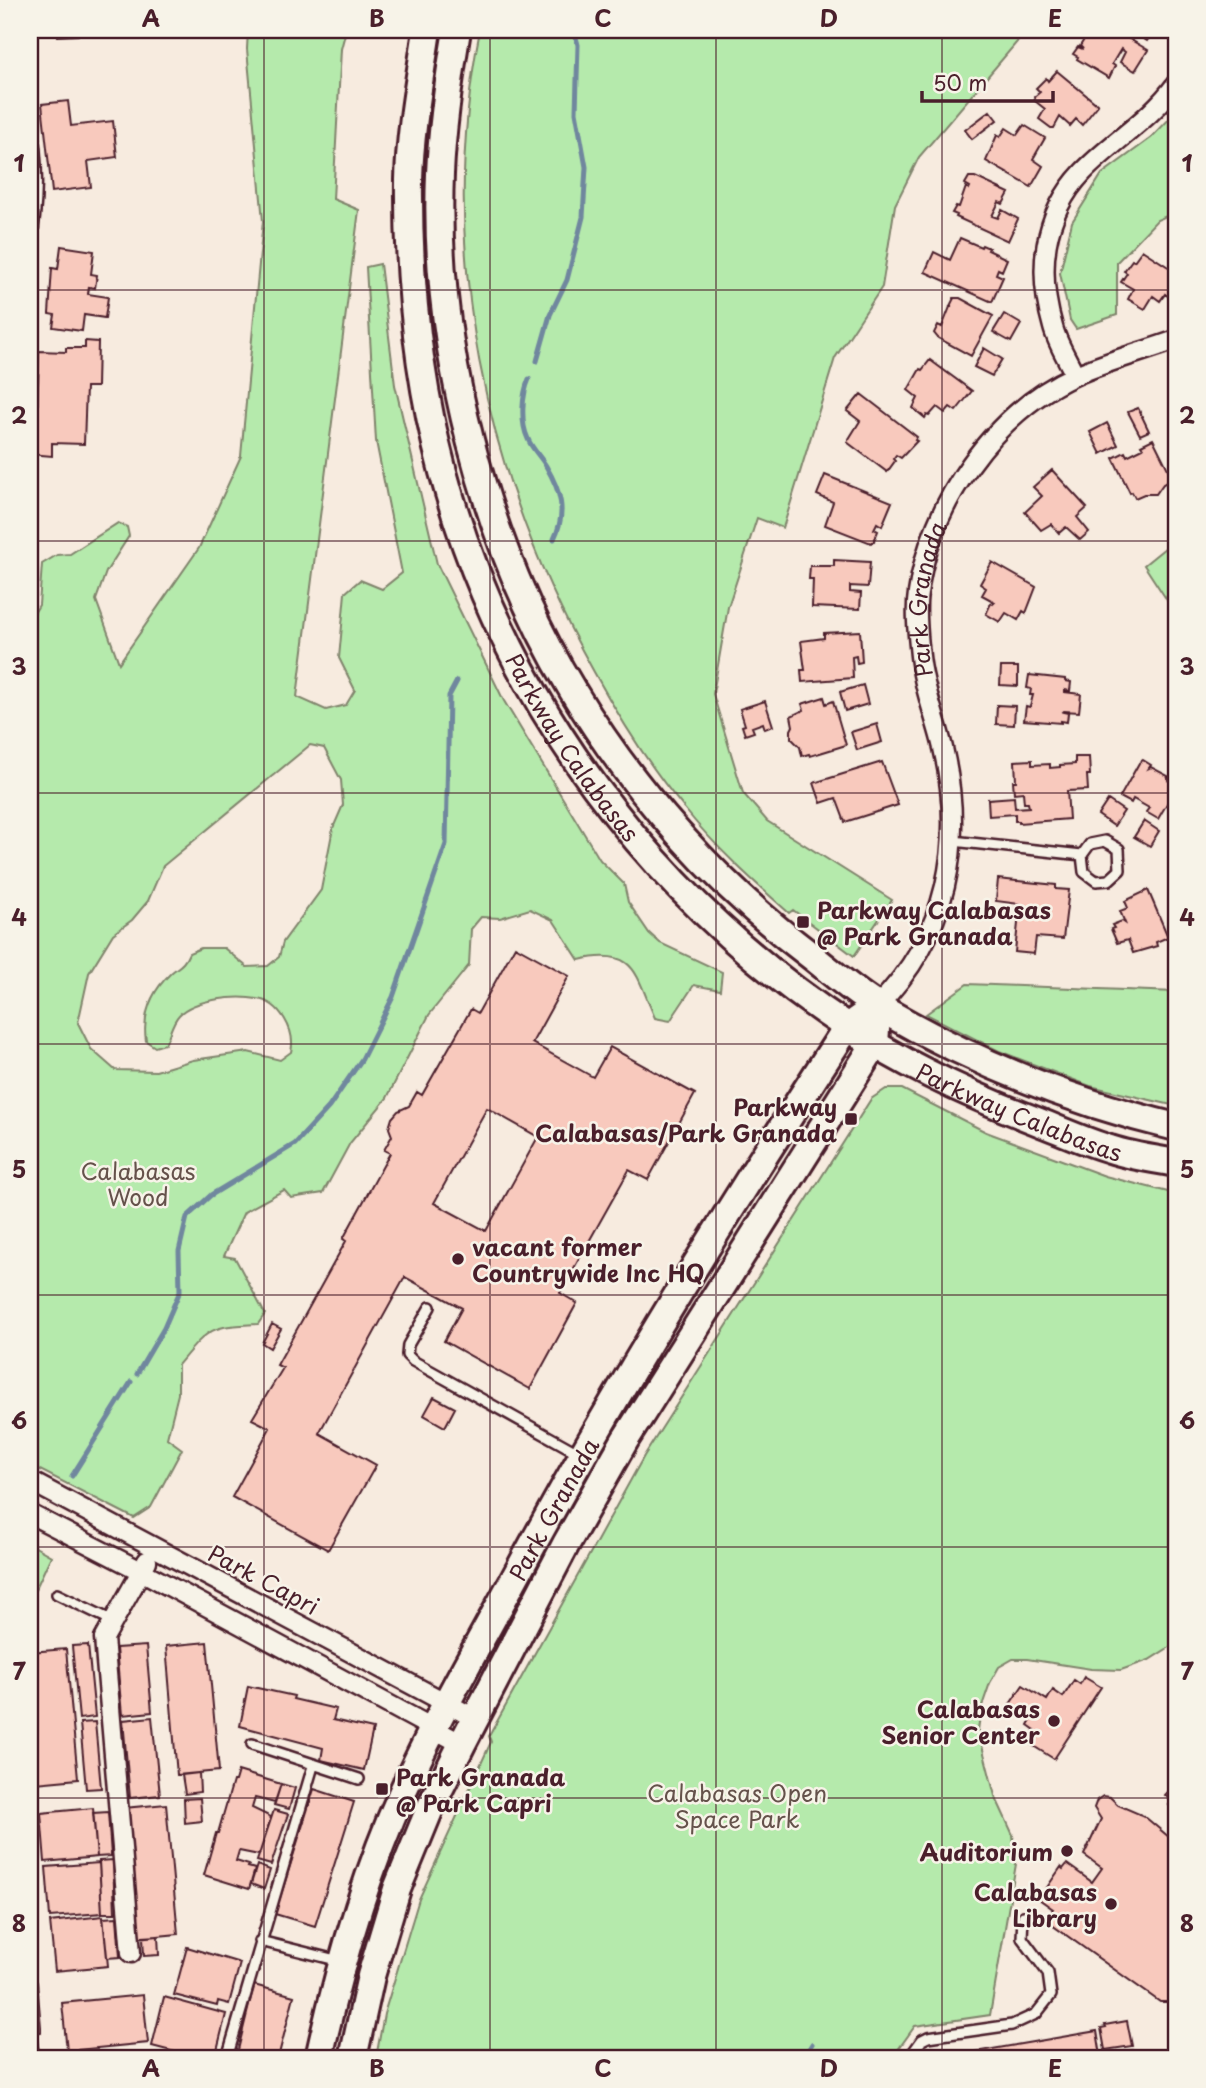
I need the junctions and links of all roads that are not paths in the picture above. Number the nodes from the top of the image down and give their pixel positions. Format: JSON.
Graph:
{"nodes":[{"id":1,"x":427,"y":30,"type":"edge"},
{"id":2,"x":457,"y":30,"type":"edge"},
{"id":3,"x":1176,"y":84,"type":"edge"},
{"id":4,"x":30,"y":120,"type":"edge"},
{"id":5,"x":30,"y":252,"type":"edge"},
{"id":6,"x":1176,"y":340,"type":"edge"},
{"id":7,"x":1075,"y":376,"type":"junction"},
{"id":8,"x":953,"y":841,"type":"junction"},
{"id":9,"x":1082,"y":855,"type":"junction"},
{"id":10,"x":877,"y":1006,"type":"junction"},
{"id":11,"x":847,"y":1027,"type":"junction"},
{"id":12,"x":875,"y":1044,"type":"junction"},
{"id":13,"x":1176,"y":1127,"type":"edge"},
{"id":14,"x":1176,"y":1163,"type":"edge"},
{"id":15,"x":430,"y":1307,"type":"dead end"},
{"id":16,"x":594,"y":1463,"type":"junction"},
{"id":17,"x":30,"y":1481,"type":"edge"},
{"id":18,"x":30,"y":1514,"type":"edge"},
{"id":19,"x":153,"y":1548,"type":"junction"},
{"id":20,"x":141,"y":1572,"type":"junction"},
{"id":21,"x":57,"y":1594,"type":"dead end"},
{"id":22,"x":113,"y":1622,"type":"junction"},
{"id":23,"x":447,"y":1703,"type":"junction"},
{"id":24,"x":476,"y":1720,"type":"junction"},
{"id":25,"x":432,"y":1730,"type":"junction"},
{"id":26,"x":252,"y":1744,"type":"dead end"},
{"id":27,"x":461,"y":1744,"type":"junction"},
{"id":28,"x":313,"y":1766,"type":"junction"},
{"id":29,"x":359,"y":1779,"type":"dead end"},
{"id":30,"x":1023,"y":1916,"type":"dead end"},
{"id":31,"x":260,"y":1941,"type":"junction"},
{"id":32,"x":131,"y":1953,"type":"dead end"},
{"id":33,"x":341,"y":1962,"type":"junction"},
{"id":34,"x":228,"y":2058,"type":"edge"},
{"id":35,"x":319,"y":2058,"type":"edge"},
{"id":36,"x":353,"y":2058,"type":"edge"},
{"id":37,"x":909,"y":2058,"type":"edge"}],
"edges":[{"from":1,"to":11,"type":"street","name":"Parkway Calabasas"},
{"from":2,"to":10,"type":"street","name":"Parkway Calabasas"},
{"from":3,"to":7,"type":"street"},
{"from":4,"to":5,"type":"lane"},
{"from":6,"to":7,"type":"street","name":"Park Granada"},
{"from":7,"to":8,"type":"street","name":"Park Granada"},
{"from":8,"to":9,"type":"lane"},
{"from":8,"to":10,"type":"street","name":"Park Granada"},
{"from":9,"to":9,"type":"lane"},
{"from":10,"to":11,"type":"street","name":"Park Granada"},
{"from":10,"to":12,"type":"street","name":"Park Granada"},
{"from":10,"to":13,"type":"street","name":"Parkway Calabasas"},
{"from":11,"to":12,"type":"street","name":"Parkway Calabasas"},
{"from":11,"to":16,"type":"street","name":"Park Granada"},
{"from":12,"to":14,"type":"street","name":"Parkway Calabasas"},
{"from":12,"to":16,"type":"street","name":"Park Granada"},
{"from":15,"to":16,"type":"lane"},
{"from":16,"to":23,"type":"street","name":"Park Granada"},
{"from":16,"to":24,"type":"street","name":"Park Granada"},
{"from":17,"to":19,"type":"street","name":"Park Capri"},
{"from":18,"to":20,"type":"street"},
{"from":19,"to":20,"type":"street"},
{"from":19,"to":23,"type":"street","name":"Park Capri"},
{"from":20,"to":22,"type":"street"},
{"from":20,"to":25,"type":"street"},
{"from":21,"to":22,"type":"lane"},
{"from":22,"to":32,"type":"street"},
{"from":23,"to":24,"type":"street","name":"Park Capri"},
{"from":23,"to":25,"type":"street","name":"Park Granada"},
{"from":24,"to":27,"type":"street","name":"Park Granada"},
{"from":25,"to":27,"type":"street"},
{"from":25,"to":33,"type":"street","name":"Park Granada"},
{"from":26,"to":28,"type":"lane"},
{"from":27,"to":36,"type":"street","name":"Park Granada"},
{"from":28,"to":29,"type":"lane"},
{"from":28,"to":31,"type":"lane"},
{"from":30,"to":37,"type":"lane"},
{"from":31,"to":33,"type":"lane"},
{"from":31,"to":34,"type":"lane"},
{"from":33,"to":35,"type":"street","name":"Park Granada"}]}
